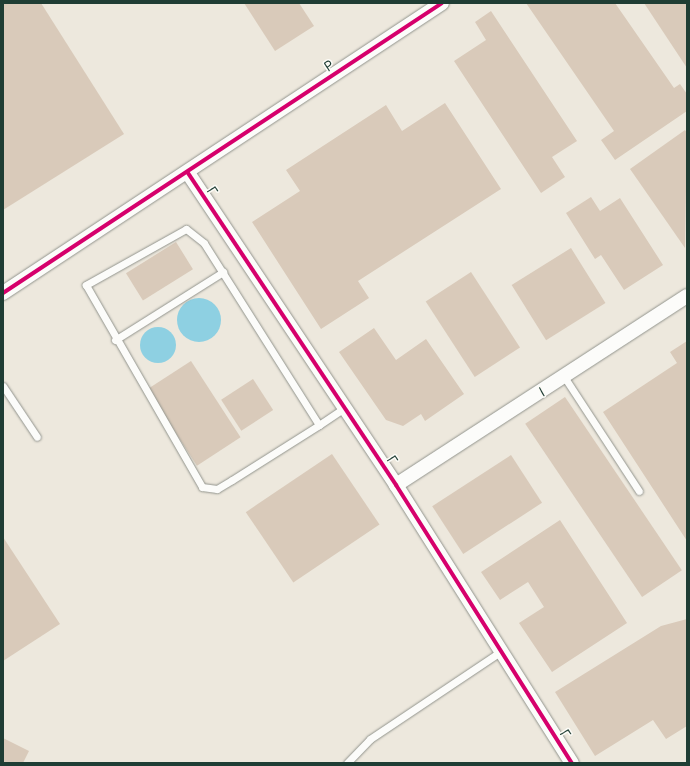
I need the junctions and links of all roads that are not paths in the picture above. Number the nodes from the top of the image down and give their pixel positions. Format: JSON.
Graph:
{"nodes":[{"id":1,"x":442,"y":3,"type":"edge"},
{"id":2,"x":188,"y":173,"type":"junction"},
{"id":3,"x":223,"y":272,"type":"junction"},
{"id":4,"x":3,"y":293,"type":"edge"},
{"id":5,"x":687,"y":296,"type":"edge"},
{"id":6,"x":115,"y":340,"type":"junction"},
{"id":7,"x":565,"y":378,"type":"junction"},
{"id":8,"x":3,"y":386,"type":"edge"},
{"id":9,"x":344,"y":408,"type":"junction"},
{"id":10,"x":319,"y":424,"type":"junction"},
{"id":11,"x":37,"y":437,"type":"dead end"},
{"id":12,"x":396,"y":485,"type":"junction"},
{"id":13,"x":639,"y":491,"type":"dead end"},
{"id":14,"x":500,"y":652,"type":"junction"},
{"id":15,"x":347,"y":763,"type":"edge"},
{"id":16,"x":572,"y":763,"type":"edge"}],
"edges":[{"from":1,"to":2,"type":"street","name":"Ρ"},
{"from":2,"to":4,"type":"street","name":"Ρ"},
{"from":2,"to":9,"type":"street","name":"Γ"},
{"from":3,"to":6,"type":"lane"},
{"from":3,"to":6,"type":"lane"},
{"from":3,"to":10,"type":"lane"},
{"from":5,"to":7,"type":"street","name":"Ι"},
{"from":6,"to":10,"type":"lane"},
{"from":7,"to":12,"type":"street","name":"Ι"},
{"from":7,"to":13,"type":"lane"},
{"from":8,"to":11,"type":"lane"},
{"from":9,"to":10,"type":"lane"},
{"from":9,"to":12,"type":"street","name":"Γ"},
{"from":12,"to":14,"type":"street","name":"Γ"},
{"from":14,"to":15,"type":"lane"},
{"from":14,"to":16,"type":"street","name":"Γ"}]}
